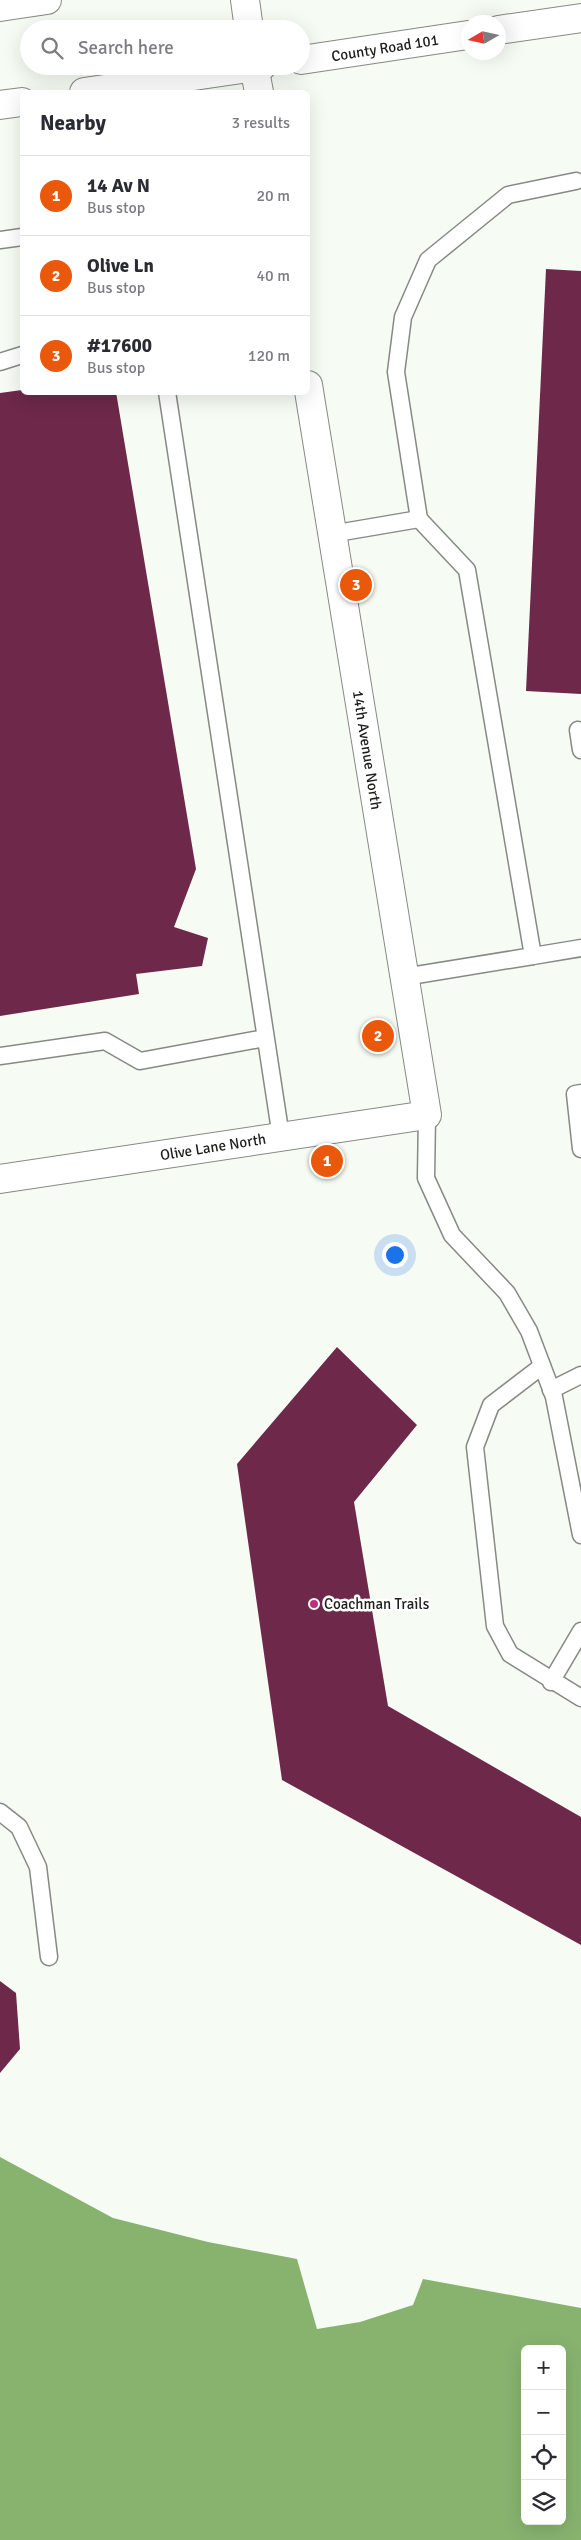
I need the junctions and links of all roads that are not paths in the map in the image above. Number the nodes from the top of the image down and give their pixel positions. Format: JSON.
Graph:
{"nodes":[{"id":1,"x":46,"y":0,"type":"edge"},
{"id":2,"x":245,"y":0,"type":"edge"},
{"id":3,"x":0,"y":7,"type":"edge"},
{"id":4,"x":581,"y":18,"type":"edge"},
{"id":5,"x":248,"y":20,"type":"edge"},
{"id":6,"x":506,"y":29,"type":"edge"},
{"id":7,"x":461,"y":36,"type":"edge"},
{"id":8,"x":310,"y":59,"type":"edge"},
{"id":9,"x":239,"y":75,"type":"edge"},
{"id":10,"x":102,"y":90,"type":"edge"},
{"id":11,"x":20,"y":102,"type":"edge"},
{"id":12,"x":0,"y":105,"type":"edge"},
{"id":13,"x":576,"y":181,"type":"dead end"},
{"id":14,"x":20,"y":237,"type":"edge"},
{"id":15,"x":0,"y":240,"type":"edge"},
{"id":16,"x":20,"y":356,"type":"edge"},
{"id":17,"x":0,"y":362,"type":"edge"},
{"id":18,"x":166,"y":395,"type":"edge"},
{"id":19,"x":310,"y":395,"type":"edge"},
{"id":20,"x":419,"y":520,"type":"junction"},
{"id":21,"x":332,"y":534,"type":"junction"},
{"id":22,"x":578,"y":730,"type":"dead end"},
{"id":23,"x":581,"y":750,"type":"edge"},
{"id":24,"x":581,"y":948,"type":"edge"},
{"id":25,"x":532,"y":956,"type":"junction"},
{"id":26,"x":404,"y":977,"type":"junction"},
{"id":27,"x":266,"y":1038,"type":"junction"},
{"id":28,"x":0,"y":1056,"type":"edge"},
{"id":29,"x":581,"y":1093,"type":"edge"},
{"id":30,"x":427,"y":1115,"type":"junction"},
{"id":31,"x":281,"y":1137,"type":"junction"},
{"id":32,"x":581,"y":1149,"type":"edge"},
{"id":33,"x":0,"y":1179,"type":"edge"},
{"id":34,"x":542,"y":1366,"type":"junction"},
{"id":35,"x":581,"y":1375,"type":"edge"},
{"id":36,"x":551,"y":1390,"type":"junction"},
{"id":37,"x":581,"y":1535,"type":"edge"},
{"id":38,"x":581,"y":1631,"type":"edge"},
{"id":39,"x":551,"y":1682,"type":"junction"},
{"id":40,"x":581,"y":1698,"type":"edge"},
{"id":41,"x":0,"y":1812,"type":"edge"},
{"id":42,"x":49,"y":1957,"type":"dead end"}],
"edges":[{"from":1,"to":3,"type":"street"},
{"from":2,"to":5,"type":"street"},
{"from":4,"to":6,"type":"street"},
{"from":7,"to":8,"type":"street","name":"County Road 101"},
{"from":9,"to":10,"type":"street"},
{"from":11,"to":12,"type":"street"},
{"from":13,"to":20,"type":"lane"},
{"from":14,"to":15,"type":"lane"},
{"from":16,"to":17,"type":"lane"},
{"from":18,"to":27,"type":"lane"},
{"from":19,"to":21,"type":"street","name":"14th Avenue North"},
{"from":20,"to":21,"type":"lane"},
{"from":20,"to":25,"type":"lane"},
{"from":21,"to":26,"type":"street","name":"14th Avenue North"},
{"from":22,"to":23,"type":"lane"},
{"from":24,"to":25,"type":"lane"},
{"from":25,"to":26,"type":"lane"},
{"from":26,"to":30,"type":"street","name":"14th Avenue North"},
{"from":27,"to":28,"type":"lane"},
{"from":27,"to":31,"type":"lane"},
{"from":29,"to":32,"type":"lane"},
{"from":30,"to":31,"type":"street","name":"Olive Lane North"},
{"from":30,"to":34,"type":"lane"},
{"from":31,"to":33,"type":"street","name":"Olive Lane North"},
{"from":34,"to":36,"type":"lane"},
{"from":34,"to":39,"type":"lane"},
{"from":35,"to":36,"type":"lane"},
{"from":36,"to":37,"type":"lane"},
{"from":38,"to":39,"type":"lane"},
{"from":39,"to":40,"type":"lane"},
{"from":41,"to":42,"type":"lane"}]}
